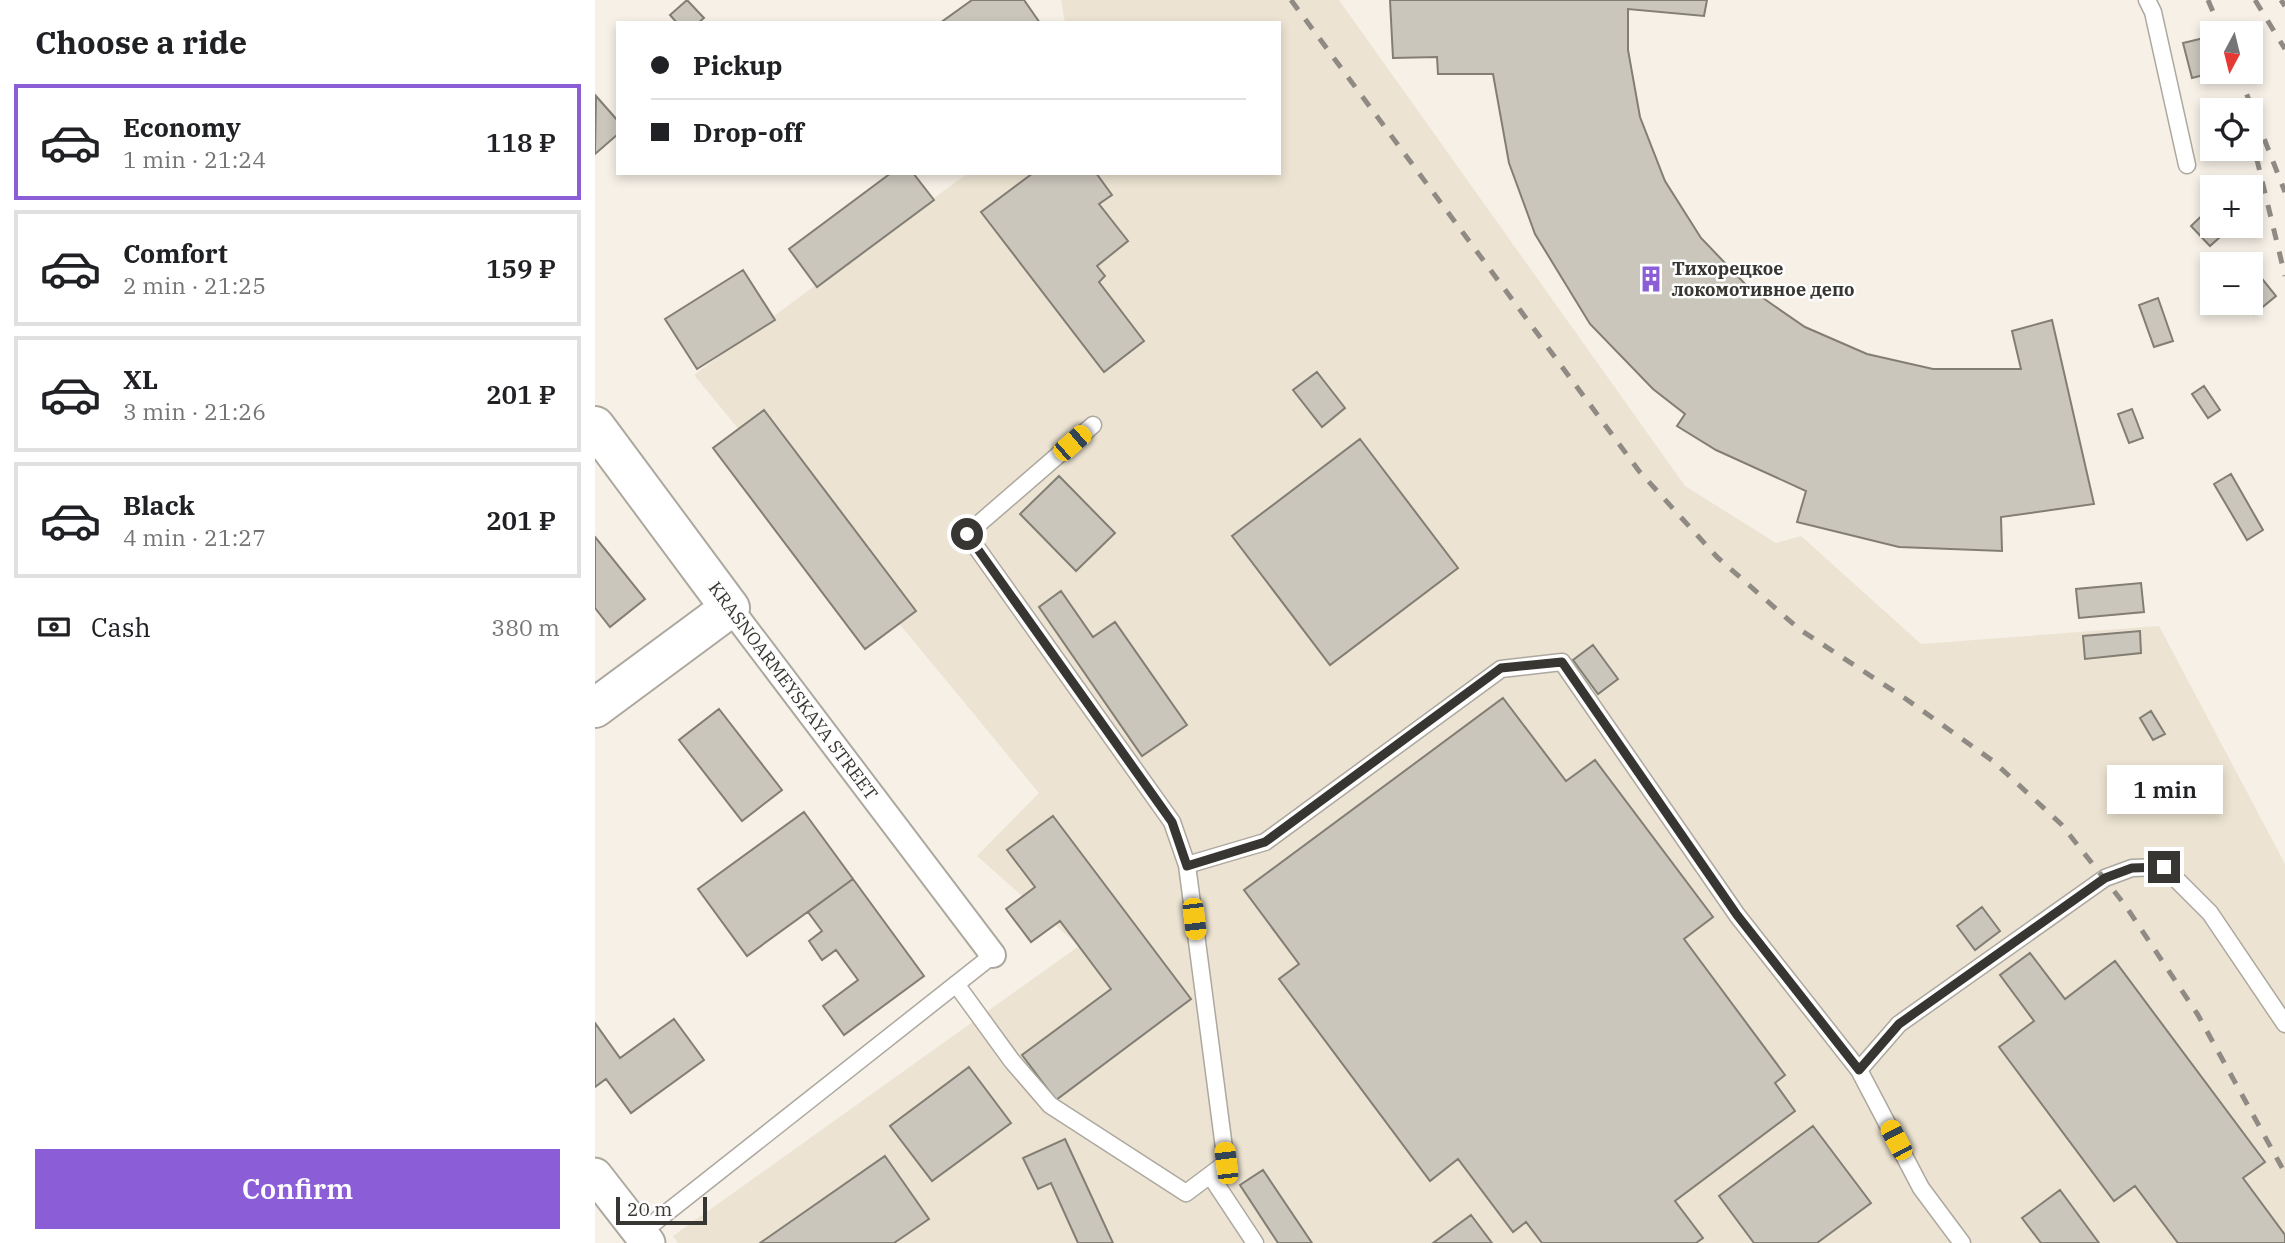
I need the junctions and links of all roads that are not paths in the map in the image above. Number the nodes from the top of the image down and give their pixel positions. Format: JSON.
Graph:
{"nodes":[{"id":1,"x":2147,"y":0,"type":"edge"},
{"id":2,"x":2187,"y":165,"type":"dead end"},
{"id":3,"x":1093,"y":425,"type":"dead end"},
{"id":4,"x":595,"y":426,"type":"edge"},
{"id":5,"x":730,"y":608,"type":"junction"},
{"id":6,"x":595,"y":708,"type":"edge"},
{"id":7,"x":1187,"y":866,"type":"junction"},
{"id":8,"x":993,"y":955,"type":"joint"},
{"id":9,"x":956,"y":984,"type":"junction"},
{"id":10,"x":2285,"y":1024,"type":"edge"},
{"id":11,"x":1859,"y":1070,"type":"junction"},
{"id":12,"x":595,"y":1175,"type":"edge"},
{"id":13,"x":1210,"y":1175,"type":"junction"},
{"id":14,"x":644,"y":1238,"type":"edge"},
{"id":15,"x":1255,"y":1243,"type":"edge"},
{"id":16,"x":1962,"y":1243,"type":"edge"}],
"edges":[{"from":1,"to":2,"type":"lane"},
{"from":3,"to":7,"type":"lane"},
{"from":4,"to":5,"type":"street","name":"KRASNOARMEYSKAYA STREET"},
{"from":5,"to":6,"type":"street"},
{"from":5,"to":8,"type":"street","name":"KRASNOARMEYSKAYA STREET"},
{"from":7,"to":11,"type":"lane"},
{"from":7,"to":13,"type":"lane"},
{"from":8,"to":9,"type":"lane"},
{"from":9,"to":13,"type":"lane"},
{"from":9,"to":14,"type":"lane"},
{"from":10,"to":11,"type":"lane"},
{"from":11,"to":16,"type":"lane"},
{"from":12,"to":14,"type":"street"},
{"from":13,"to":15,"type":"lane"}]}
